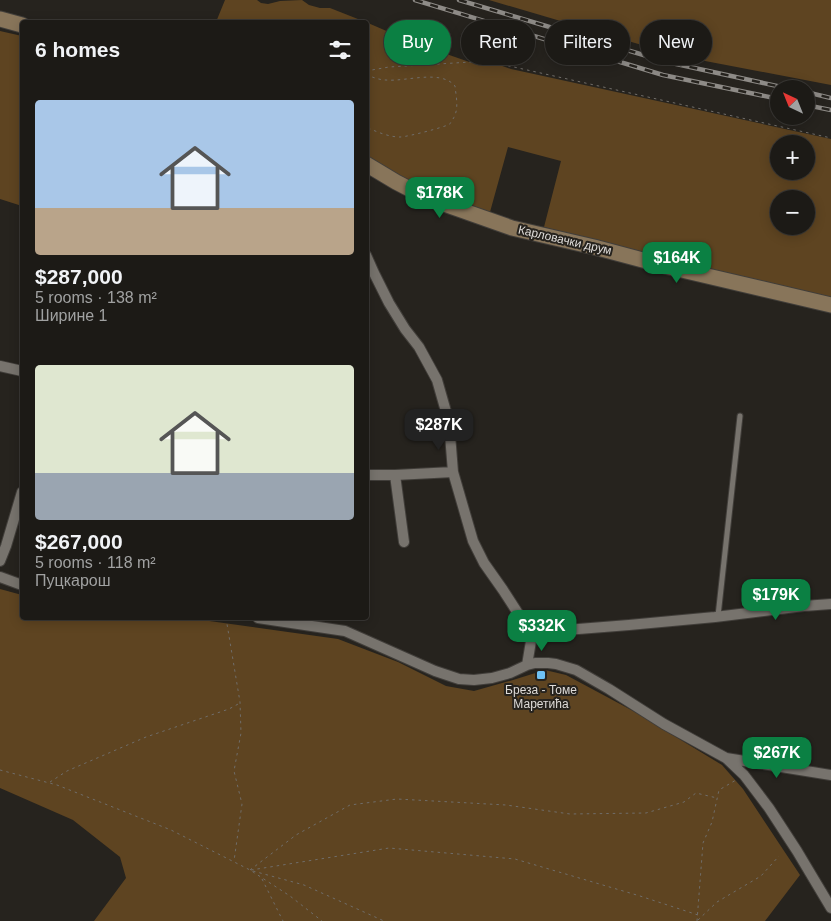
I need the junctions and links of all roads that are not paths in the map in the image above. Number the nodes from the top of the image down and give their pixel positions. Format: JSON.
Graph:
{"nodes":[{"id":1,"x":0,"y":19,"type":"edge"},
{"id":2,"x":20,"y":24,"type":"edge"},
{"id":3,"x":369,"y":166,"type":"edge"},
{"id":4,"x":369,"y":261,"type":"edge"},
{"id":5,"x":831,"y":305,"type":"edge"},
{"id":6,"x":0,"y":366,"type":"edge"},
{"id":7,"x":20,"y":371,"type":"edge"},
{"id":8,"x":740,"y":416,"type":"dead end"},
{"id":9,"x":453,"y":472,"type":"junction"},
{"id":10,"x":369,"y":475,"type":"edge"},
{"id":11,"x":395,"y":475,"type":"junction"},
{"id":12,"x":20,"y":499,"type":"edge"},
{"id":13,"x":404,"y":542,"type":"dead end"},
{"id":14,"x":0,"y":561,"type":"edge"},
{"id":15,"x":0,"y":577,"type":"edge"},
{"id":16,"x":20,"y":584,"type":"edge"},
{"id":17,"x":831,"y":604,"type":"edge"},
{"id":18,"x":718,"y":616,"type":"junction"},
{"id":19,"x":271,"y":620,"type":"edge"},
{"id":20,"x":532,"y":635,"type":"junction"},
{"id":21,"x":527,"y":665,"type":"junction"},
{"id":22,"x":726,"y":758,"type":"junction"},
{"id":23,"x":831,"y":775,"type":"edge"},
{"id":24,"x":831,"y":908,"type":"edge"}],
"edges":[{"from":1,"to":2,"type":"main road"},
{"from":3,"to":5,"type":"main road","name":"Карловачки друм"},
{"from":4,"to":9,"type":"street"},
{"from":6,"to":7,"type":"street"},
{"from":8,"to":18,"type":"lane"},
{"from":9,"to":11,"type":"street"},
{"from":9,"to":20,"type":"street"},
{"from":10,"to":11,"type":"street"},
{"from":11,"to":13,"type":"street"},
{"from":12,"to":14,"type":"street"},
{"from":15,"to":16,"type":"street"},
{"from":17,"to":18,"type":"street"},
{"from":18,"to":20,"type":"street"},
{"from":19,"to":21,"type":"street"},
{"from":20,"to":21,"type":"street"},
{"from":21,"to":22,"type":"street"},
{"from":22,"to":23,"type":"street"},
{"from":22,"to":24,"type":"street"}]}
